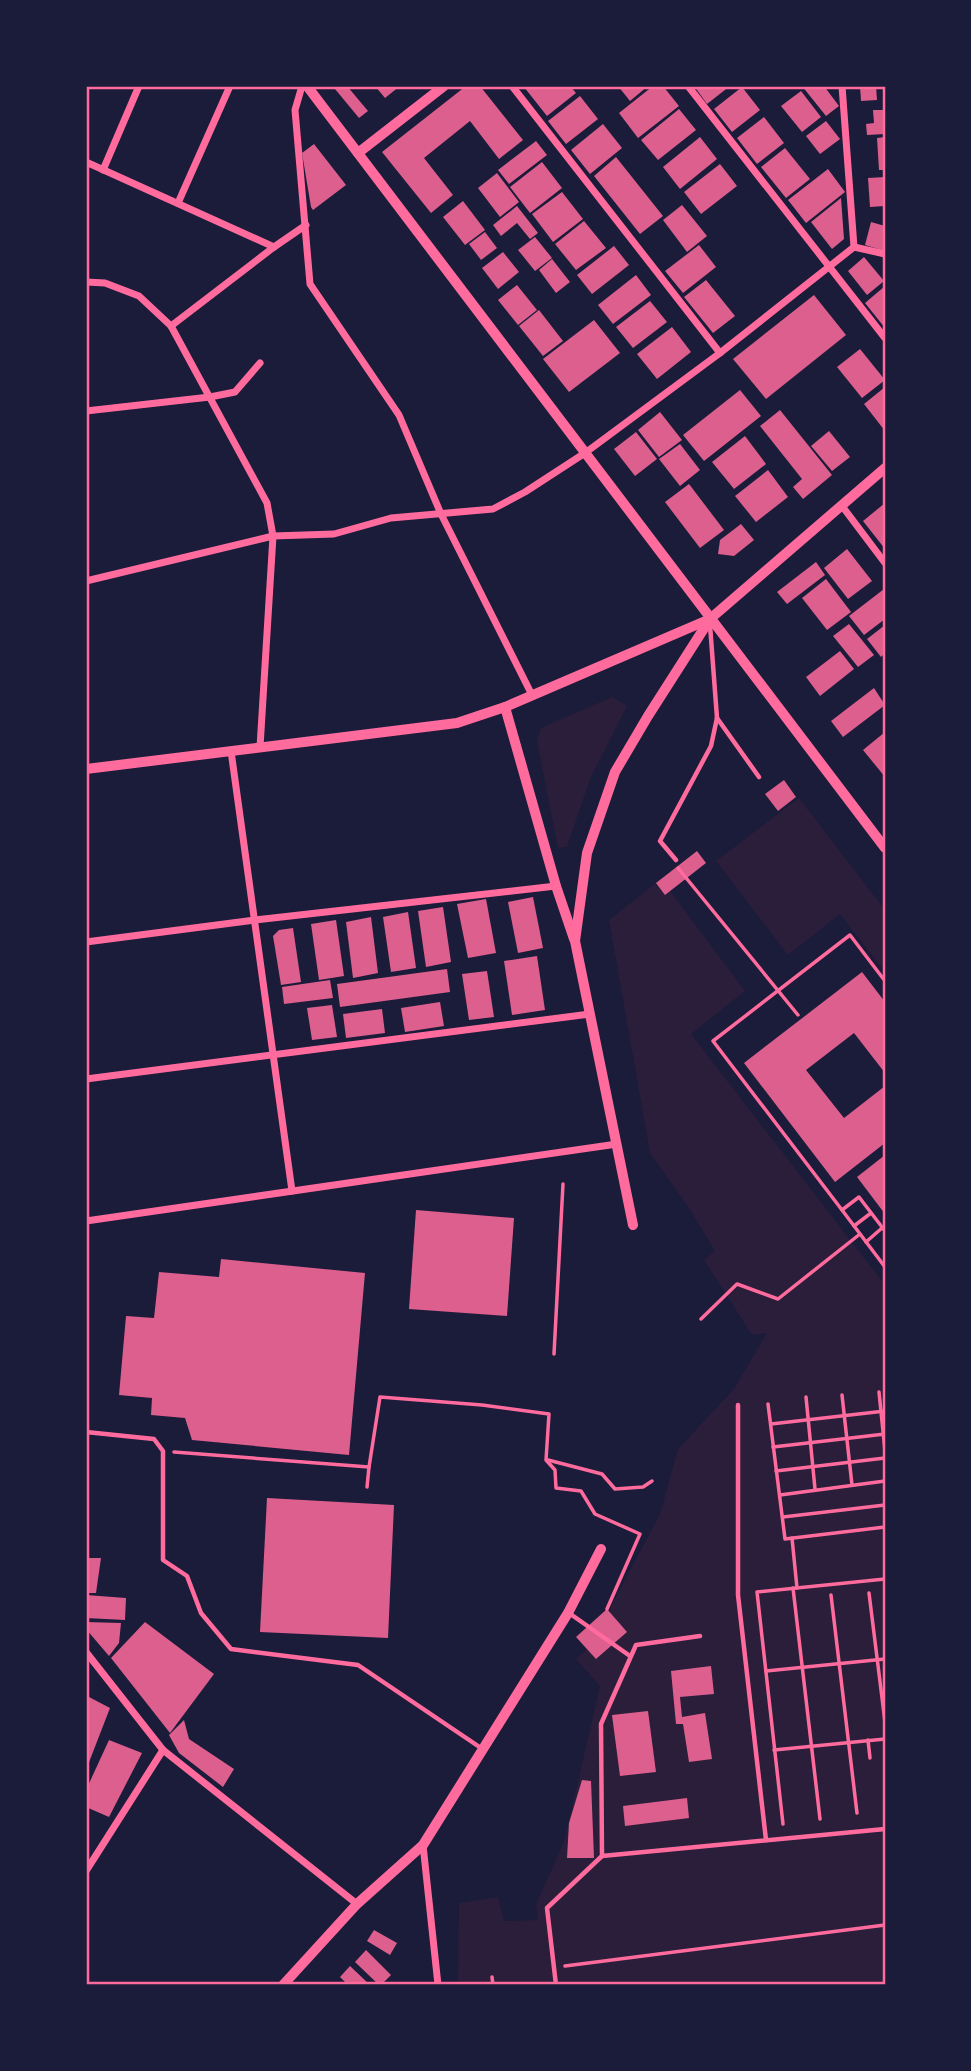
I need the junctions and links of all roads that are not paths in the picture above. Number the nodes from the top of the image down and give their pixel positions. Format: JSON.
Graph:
{"nodes":[{"id":1,"x":139,"y":86,"type":"edge"},
{"id":2,"x":230,"y":86,"type":"edge"},
{"id":3,"x":304,"y":86,"type":"edge"},
{"id":4,"x":444,"y":86,"type":"edge"},
{"id":5,"x":512,"y":86,"type":"edge"},
{"id":6,"x":688,"y":86,"type":"edge"},
{"id":7,"x":842,"y":86,"type":"edge"},
{"id":8,"x":358,"y":153,"type":"junction"},
{"id":9,"x":86,"y":162,"type":"edge"},
{"id":10,"x":103,"y":170,"type":"junction"},
{"id":11,"x":178,"y":204,"type":"junction"},
{"id":12,"x":306,"y":225,"type":"junction"},
{"id":13,"x":274,"y":247,"type":"junction"},
{"id":14,"x":854,"y":247,"type":"junction"},
{"id":15,"x":885,"y":254,"type":"edge"},
{"id":16,"x":830,"y":268,"type":"junction"},
{"id":17,"x":86,"y":282,"type":"edge"},
{"id":18,"x":171,"y":326,"type":"junction"},
{"id":19,"x":885,"y":338,"type":"edge"},
{"id":20,"x":720,"y":353,"type":"junction"},
{"id":21,"x":260,"y":363,"type":"dead end"},
{"id":22,"x":210,"y":397,"type":"junction"},
{"id":23,"x":86,"y":411,"type":"edge"},
{"id":24,"x":585,"y":453,"type":"junction"},
{"id":25,"x":885,"y":468,"type":"edge"},
{"id":26,"x":842,"y":506,"type":"junction"},
{"id":27,"x":441,"y":514,"type":"junction"},
{"id":28,"x":274,"y":536,"type":"junction"},
{"id":29,"x":885,"y":563,"type":"edge"},
{"id":30,"x":86,"y":581,"type":"edge"},
{"id":31,"x":710,"y":619,"type":"junction"},
{"id":32,"x":532,"y":695,"type":"junction"},
{"id":33,"x":505,"y":707,"type":"junction"},
{"id":34,"x":717,"y":718,"type":"junction"},
{"id":35,"x":260,"y":747,"type":"junction"},
{"id":36,"x":231,"y":751,"type":"junction"},
{"id":37,"x":86,"y":769,"type":"edge"},
{"id":38,"x":760,"y":777,"type":"dead end"},
{"id":39,"x":883,"y":841,"type":"edge"},
{"id":40,"x":676,"y":864,"type":"road end"},
{"id":41,"x":556,"y":886,"type":"junction"},
{"id":42,"x":255,"y":920,"type":"junction"},
{"id":43,"x":575,"y":941,"type":"junction"},
{"id":44,"x":86,"y":942,"type":"edge"},
{"id":45,"x":590,"y":1014,"type":"junction"},
{"id":46,"x":273,"y":1054,"type":"junction"},
{"id":47,"x":86,"y":1079,"type":"edge"},
{"id":48,"x":617,"y":1144,"type":"junction"},
{"id":49,"x":292,"y":1191,"type":"junction"},
{"id":50,"x":86,"y":1221,"type":"edge"},
{"id":51,"x":633,"y":1224,"type":"dead end"},
{"id":52,"x":738,"y":1405,"type":"dead end"},
{"id":53,"x":86,"y":1432,"type":"edge"},
{"id":54,"x":601,"y":1549,"type":"dead end"},
{"id":55,"x":568,"y":1613,"type":"junction"},
{"id":56,"x":700,"y":1636,"type":"dead end"},
{"id":57,"x":86,"y":1653,"type":"edge"},
{"id":58,"x":630,"y":1656,"type":"junction"},
{"id":59,"x":482,"y":1748,"type":"junction"},
{"id":60,"x":163,"y":1750,"type":"junction"},
{"id":61,"x":885,"y":1829,"type":"edge"},
{"id":62,"x":766,"y":1840,"type":"junction"},
{"id":63,"x":423,"y":1845,"type":"junction"},
{"id":64,"x":602,"y":1856,"type":"junction"},
{"id":65,"x":86,"y":1871,"type":"edge"},
{"id":66,"x":357,"y":1904,"type":"junction"},
{"id":67,"x":284,"y":1985,"type":"edge"},
{"id":68,"x":438,"y":1985,"type":"edge"},
{"id":69,"x":556,"y":1985,"type":"edge"}],
"edges":[{"from":1,"to":10,"type":"street"},
{"from":2,"to":11,"type":"street"},
{"from":3,"to":8,"type":"main road"},
{"from":3,"to":12,"type":"street"},
{"from":4,"to":8,"type":"street"},
{"from":5,"to":20,"type":"street"},
{"from":6,"to":16,"type":"street"},
{"from":7,"to":14,"type":"street"},
{"from":8,"to":24,"type":"main road"},
{"from":9,"to":10,"type":"street"},
{"from":10,"to":11,"type":"street"},
{"from":11,"to":13,"type":"street"},
{"from":12,"to":13,"type":"street"},
{"from":12,"to":27,"type":"street"},
{"from":13,"to":18,"type":"street"},
{"from":14,"to":15,"type":"street"},
{"from":14,"to":16,"type":"street"},
{"from":16,"to":19,"type":"street"},
{"from":16,"to":20,"type":"street"},
{"from":17,"to":18,"type":"street"},
{"from":18,"to":22,"type":"street"},
{"from":20,"to":24,"type":"street"},
{"from":21,"to":22,"type":"street"},
{"from":22,"to":23,"type":"street"},
{"from":22,"to":28,"type":"street"},
{"from":24,"to":27,"type":"street"},
{"from":24,"to":31,"type":"main road"},
{"from":25,"to":26,"type":"main road"},
{"from":26,"to":29,"type":"street"},
{"from":26,"to":31,"type":"main road"},
{"from":27,"to":28,"type":"street"},
{"from":27,"to":32,"type":"street"},
{"from":28,"to":30,"type":"street"},
{"from":28,"to":35,"type":"street"},
{"from":31,"to":32,"type":"main road"},
{"from":31,"to":34,"type":"lane"},
{"from":31,"to":39,"type":"main road"},
{"from":31,"to":43,"type":"main road"},
{"from":32,"to":33,"type":"main road"},
{"from":33,"to":35,"type":"main road"},
{"from":33,"to":41,"type":"main road"},
{"from":34,"to":38,"type":"lane"},
{"from":34,"to":40,"type":"lane"},
{"from":35,"to":36,"type":"main road"},
{"from":36,"to":37,"type":"main road"},
{"from":36,"to":42,"type":"street"},
{"from":41,"to":42,"type":"street"},
{"from":41,"to":43,"type":"main road"},
{"from":42,"to":44,"type":"street"},
{"from":42,"to":46,"type":"street"},
{"from":43,"to":45,"type":"main road"},
{"from":45,"to":46,"type":"street"},
{"from":45,"to":48,"type":"main road"},
{"from":46,"to":47,"type":"street"},
{"from":46,"to":49,"type":"street"},
{"from":48,"to":49,"type":"street"},
{"from":48,"to":51,"type":"main road"},
{"from":49,"to":50,"type":"street"},
{"from":52,"to":62,"type":"lane"},
{"from":53,"to":59,"type":"lane"},
{"from":54,"to":55,"type":"main road"},
{"from":55,"to":58,"type":"lane"},
{"from":55,"to":59,"type":"main road"},
{"from":56,"to":58,"type":"lane"},
{"from":57,"to":60,"type":"street"},
{"from":58,"to":64,"type":"lane"},
{"from":59,"to":63,"type":"main road"},
{"from":60,"to":65,"type":"street"},
{"from":60,"to":66,"type":"street"},
{"from":61,"to":62,"type":"lane"},
{"from":62,"to":64,"type":"lane"},
{"from":63,"to":66,"type":"main road"},
{"from":63,"to":68,"type":"street"},
{"from":64,"to":69,"type":"lane"},
{"from":66,"to":67,"type":"main road"}]}
